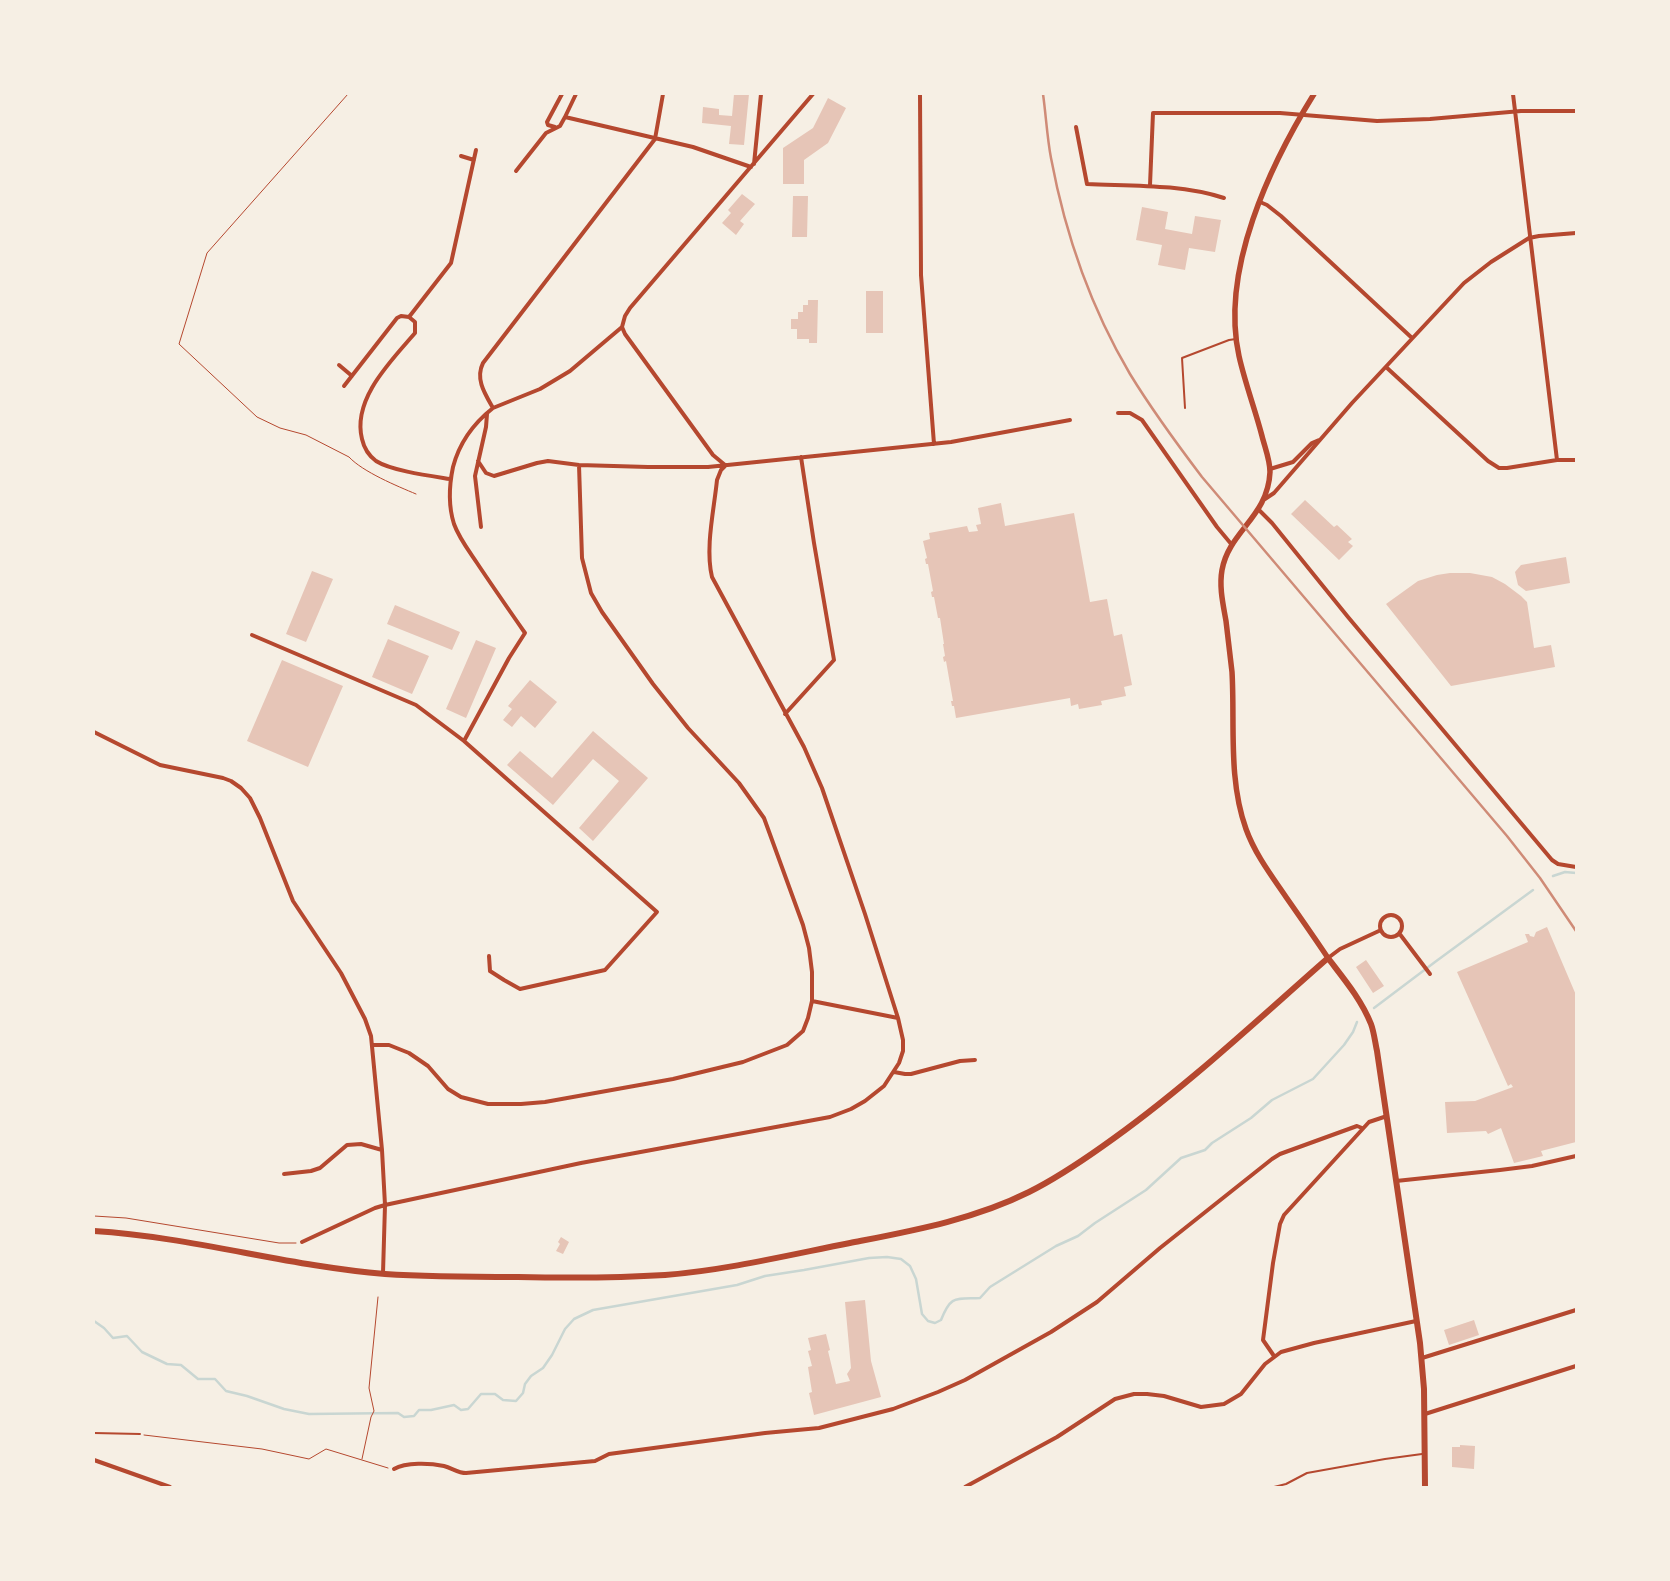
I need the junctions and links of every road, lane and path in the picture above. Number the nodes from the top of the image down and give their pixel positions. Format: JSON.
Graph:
{"nodes":[{"id":1,"x":348,"y":94,"type":"edge"},
{"id":2,"x":562,"y":94,"type":"edge"},
{"id":3,"x":576,"y":94,"type":"edge"},
{"id":4,"x":663,"y":94,"type":"edge"},
{"id":5,"x":761,"y":94,"type":"edge"},
{"id":6,"x":813,"y":94,"type":"edge"},
{"id":7,"x":920,"y":94,"type":"edge"},
{"id":8,"x":1314,"y":94,"type":"edge"},
{"id":9,"x":1513,"y":94,"type":"edge"},
{"id":10,"x":1576,"y":111,"type":"edge"},
{"id":11,"x":1514,"y":113,"type":"junction"},
{"id":12,"x":1301,"y":115,"type":"junction"},
{"id":13,"x":566,"y":117,"type":"junction"},
{"id":14,"x":555,"y":127,"type":"junction"},
{"id":15,"x":1076,"y":127,"type":"dead end"},
{"id":16,"x":655,"y":139,"type":"junction"},
{"id":17,"x":476,"y":150,"type":"dead end"},
{"id":18,"x":461,"y":156,"type":"dead end"},
{"id":19,"x":474,"y":160,"type":"junction"},
{"id":20,"x":753,"y":166,"type":"junction"},
{"id":21,"x":516,"y":171,"type":"dead end"},
{"id":22,"x":1150,"y":185,"type":"junction"},
{"id":23,"x":1224,"y":198,"type":"dead end"},
{"id":24,"x":1260,"y":202,"type":"junction"},
{"id":25,"x":1576,"y":233,"type":"edge"},
{"id":26,"x":1529,"y":238,"type":"junction"},
{"id":27,"x":409,"y":317,"type":"junction"},
{"id":28,"x":622,"y":327,"type":"junction"},
{"id":29,"x":1412,"y":338,"type":"junction"},
{"id":30,"x":1236,"y":340,"type":"junction"},
{"id":31,"x":339,"y":365,"type":"dead end"},
{"id":32,"x":1386,"y":367,"type":"junction"},
{"id":33,"x":352,"y":376,"type":"junction"},
{"id":34,"x":344,"y":386,"type":"dead end"},
{"id":35,"x":493,"y":408,"type":"junction"},
{"id":36,"x":1186,"y":408,"type":"dead end"},
{"id":37,"x":487,"y":413,"type":"junction"},
{"id":38,"x":1118,"y":413,"type":"dead end"},
{"id":39,"x":1070,"y":420,"type":"dead end"},
{"id":40,"x":1318,"y":440,"type":"junction"},
{"id":41,"x":934,"y":444,"type":"junction"},
{"id":42,"x":801,"y":457,"type":"junction"},
{"id":43,"x":1557,"y":460,"type":"junction"},
{"id":44,"x":1576,"y":460,"type":"edge"},
{"id":45,"x":478,"y":461,"type":"junction"},
{"id":46,"x":579,"y":465,"type":"junction"},
{"id":47,"x":726,"y":465,"type":"junction"},
{"id":48,"x":1270,"y":469,"type":"junction"},
{"id":49,"x":450,"y":479,"type":"junction"},
{"id":50,"x":416,"y":494,"type":"dead end"},
{"id":51,"x":1264,"y":499,"type":"junction"},
{"id":52,"x":1259,"y":510,"type":"junction"},
{"id":53,"x":481,"y":527,"type":"dead end"},
{"id":54,"x":1232,"y":545,"type":"junction"},
{"id":55,"x":252,"y":635,"type":"dead end"},
{"id":56,"x":785,"y":714,"type":"junction"},
{"id":57,"x":94,"y":732,"type":"edge"},
{"id":58,"x":464,"y":741,"type":"junction"},
{"id":59,"x":1576,"y":867,"type":"edge"},
{"id":60,"x":1381,"y":930,"type":"junction"},
{"id":61,"x":1399,"y":933,"type":"junction"},
{"id":62,"x":489,"y":956,"type":"dead end"},
{"id":63,"x":1328,"y":958,"type":"junction"},
{"id":64,"x":1430,"y":974,"type":"dead end"},
{"id":65,"x":812,"y":1001,"type":"junction"},
{"id":66,"x":898,"y":1018,"type":"junction"},
{"id":67,"x":373,"y":1045,"type":"junction"},
{"id":68,"x":975,"y":1060,"type":"dead end"},
{"id":69,"x":894,"y":1072,"type":"junction"},
{"id":70,"x":1387,"y":1116,"type":"junction"},
{"id":71,"x":1362,"y":1128,"type":"junction"},
{"id":72,"x":382,"y":1150,"type":"junction"},
{"id":73,"x":1576,"y":1156,"type":"edge"},
{"id":74,"x":284,"y":1174,"type":"dead end"},
{"id":75,"x":1396,"y":1181,"type":"junction"},
{"id":76,"x":385,"y":1205,"type":"junction"},
{"id":77,"x":94,"y":1216,"type":"edge"},
{"id":78,"x":94,"y":1231,"type":"edge"},
{"id":79,"x":302,"y":1242,"type":"joint"},
{"id":80,"x":383,"y":1273,"type":"junction"},
{"id":81,"x":378,"y":1298,"type":"dead end"},
{"id":82,"x":1576,"y":1310,"type":"edge"},
{"id":83,"x":1416,"y":1321,"type":"junction"},
{"id":84,"x":1274,"y":1356,"type":"junction"},
{"id":85,"x":1422,"y":1358,"type":"junction"},
{"id":86,"x":1576,"y":1366,"type":"edge"},
{"id":87,"x":1425,"y":1414,"type":"junction"},
{"id":88,"x":94,"y":1433,"type":"edge"},
{"id":89,"x":140,"y":1434,"type":"joint"},
{"id":90,"x":1425,"y":1454,"type":"junction"},
{"id":91,"x":94,"y":1460,"type":"edge"},
{"id":92,"x":362,"y":1460,"type":"junction"},
{"id":93,"x":394,"y":1469,"type":"joint"},
{"id":94,"x":170,"y":1487,"type":"edge"},
{"id":95,"x":965,"y":1487,"type":"edge"},
{"id":96,"x":1274,"y":1487,"type":"edge"},
{"id":97,"x":1425,"y":1487,"type":"edge"}],
"edges":[{"from":1,"to":50,"type":"path"},
{"from":2,"to":14,"type":"street"},
{"from":3,"to":13,"type":"street"},
{"from":4,"to":16,"type":"street"},
{"from":5,"to":20,"type":"street"},
{"from":6,"to":20,"type":"street"},
{"from":7,"to":41,"type":"street"},
{"from":8,"to":12,"type":"main road"},
{"from":9,"to":11,"type":"street"},
{"from":10,"to":11,"type":"street"},
{"from":11,"to":12,"type":"street"},
{"from":11,"to":26,"type":"street"},
{"from":12,"to":22,"type":"street"},
{"from":12,"to":24,"type":"main road"},
{"from":13,"to":14,"type":"street"},
{"from":13,"to":16,"type":"street"},
{"from":14,"to":21,"type":"street"},
{"from":15,"to":22,"type":"street"},
{"from":16,"to":20,"type":"street"},
{"from":16,"to":35,"type":"street"},
{"from":17,"to":19,"type":"street"},
{"from":18,"to":19,"type":"street"},
{"from":19,"to":27,"type":"street"},
{"from":20,"to":28,"type":"street"},
{"from":22,"to":23,"type":"street"},
{"from":24,"to":29,"type":"street"},
{"from":24,"to":30,"type":"main road"},
{"from":25,"to":26,"type":"street"},
{"from":26,"to":29,"type":"street"},
{"from":26,"to":43,"type":"street"},
{"from":27,"to":33,"type":"street"},
{"from":27,"to":49,"type":"street"},
{"from":28,"to":35,"type":"street"},
{"from":28,"to":47,"type":"street"},
{"from":29,"to":32,"type":"street"},
{"from":30,"to":36,"type":"lane"},
{"from":30,"to":48,"type":"main road"},
{"from":31,"to":33,"type":"street"},
{"from":32,"to":40,"type":"street"},
{"from":32,"to":43,"type":"street"},
{"from":33,"to":34,"type":"street"},
{"from":35,"to":37,"type":"street"},
{"from":37,"to":45,"type":"street"},
{"from":37,"to":49,"type":"street"},
{"from":38,"to":54,"type":"street"},
{"from":39,"to":41,"type":"street"},
{"from":40,"to":48,"type":"street"},
{"from":40,"to":51,"type":"street"},
{"from":41,"to":42,"type":"street"},
{"from":42,"to":47,"type":"street"},
{"from":42,"to":56,"type":"street"},
{"from":43,"to":44,"type":"street"},
{"from":45,"to":46,"type":"street"},
{"from":45,"to":53,"type":"street"},
{"from":46,"to":47,"type":"street"},
{"from":46,"to":65,"type":"street"},
{"from":47,"to":56,"type":"street"},
{"from":48,"to":51,"type":"main road"},
{"from":49,"to":58,"type":"street"},
{"from":51,"to":52,"type":"main road"},
{"from":52,"to":54,"type":"main road"},
{"from":52,"to":59,"type":"street"},
{"from":54,"to":63,"type":"main road"},
{"from":55,"to":58,"type":"street"},
{"from":56,"to":66,"type":"street"},
{"from":57,"to":67,"type":"street"},
{"from":58,"to":62,"type":"street"},
{"from":60,"to":61,"type":"street"},
{"from":60,"to":61,"type":"street"},
{"from":60,"to":63,"type":"street"},
{"from":61,"to":64,"type":"street"},
{"from":63,"to":70,"type":"main road"},
{"from":63,"to":80,"type":"main road"},
{"from":65,"to":66,"type":"street"},
{"from":65,"to":67,"type":"street"},
{"from":66,"to":69,"type":"street"},
{"from":67,"to":72,"type":"street"},
{"from":68,"to":69,"type":"street"},
{"from":69,"to":76,"type":"street"},
{"from":70,"to":71,"type":"street"},
{"from":70,"to":75,"type":"main road"},
{"from":71,"to":84,"type":"street"},
{"from":71,"to":93,"type":"street"},
{"from":72,"to":74,"type":"street"},
{"from":72,"to":76,"type":"street"},
{"from":73,"to":75,"type":"street"},
{"from":75,"to":83,"type":"main road"},
{"from":76,"to":79,"type":"street"},
{"from":76,"to":80,"type":"street"},
{"from":77,"to":79,"type":"path"},
{"from":78,"to":80,"type":"main road"},
{"from":81,"to":92,"type":"path"},
{"from":82,"to":85,"type":"street"},
{"from":83,"to":84,"type":"street"},
{"from":83,"to":85,"type":"main road"},
{"from":84,"to":95,"type":"street"},
{"from":85,"to":87,"type":"main road"},
{"from":86,"to":87,"type":"street"},
{"from":87,"to":90,"type":"main road"},
{"from":88,"to":89,"type":"lane"},
{"from":89,"to":92,"type":"path"},
{"from":90,"to":96,"type":"lane"},
{"from":90,"to":97,"type":"main road"},
{"from":91,"to":94,"type":"street"},
{"from":92,"to":93,"type":"path"}]}
